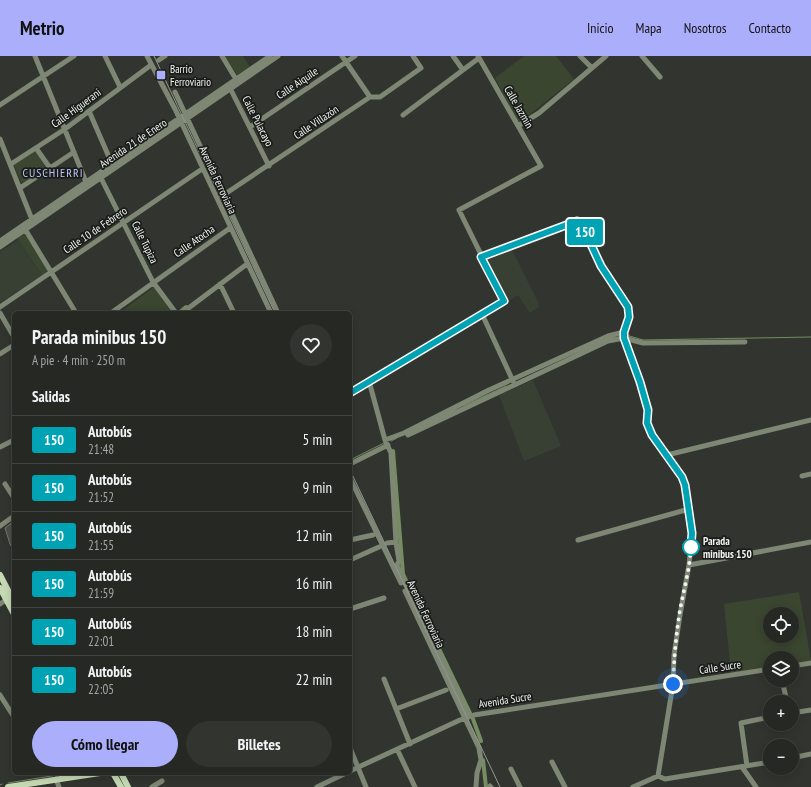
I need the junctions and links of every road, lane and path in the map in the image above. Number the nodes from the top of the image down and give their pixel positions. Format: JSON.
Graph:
{"nodes":[{"id":1,"x":35,"y":56,"type":"edge"},
{"id":2,"x":74,"y":56,"type":"edge"},
{"id":3,"x":105,"y":56,"type":"edge"},
{"id":4,"x":147,"y":56,"type":"edge"},
{"id":5,"x":165,"y":56,"type":"edge"},
{"id":6,"x":222,"y":56,"type":"edge"},
{"id":7,"x":270,"y":56,"type":"edge"},
{"id":8,"x":278,"y":56,"type":"edge"},
{"id":9,"x":342,"y":56,"type":"edge"},
{"id":10,"x":355,"y":56,"type":"edge"},
{"id":11,"x":413,"y":56,"type":"edge"},
{"id":12,"x":452,"y":56,"type":"edge"},
{"id":13,"x":580,"y":56,"type":"edge"},
{"id":14,"x":606,"y":56,"type":"edge"},
{"id":15,"x":642,"y":56,"type":"edge"},
{"id":16,"x":479,"y":57,"type":"edge"},
{"id":17,"x":159,"y":60,"type":"dead end"},
{"id":18,"x":346,"y":62,"type":"junction"},
{"id":19,"x":151,"y":65,"type":"junction"},
{"id":20,"x":592,"y":68,"type":"junction"},
{"id":21,"x":463,"y":70,"type":"junction"},
{"id":22,"x":43,"y":76,"type":"junction"},
{"id":23,"x":660,"y":77,"type":"dead end"},
{"id":24,"x":237,"y":81,"type":"junction"},
{"id":25,"x":229,"y":86,"type":"junction"},
{"id":26,"x":120,"y":87,"type":"junction"},
{"id":27,"x":175,"y":92,"type":"dead end"},
{"id":28,"x":370,"y":97,"type":"junction"},
{"id":29,"x":0,"y":105,"type":"edge"},
{"id":30,"x":89,"y":111,"type":"junction"},
{"id":31,"x":402,"y":115,"type":"dead end"},
{"id":32,"x":185,"y":117,"type":"junction"},
{"id":33,"x":180,"y":121,"type":"junction"},
{"id":34,"x":518,"y":126,"type":"junction"},
{"id":35,"x":250,"y":127,"type":"junction"},
{"id":36,"x":65,"y":129,"type":"junction"},
{"id":37,"x":0,"y":139,"type":"edge"},
{"id":38,"x":36,"y":148,"type":"junction"},
{"id":39,"x":74,"y":152,"type":"junction"},
{"id":40,"x":11,"y":164,"type":"junction"},
{"id":41,"x":112,"y":164,"type":"junction"},
{"id":42,"x":269,"y":166,"type":"junction"},
{"id":43,"x":50,"y":168,"type":"junction"},
{"id":44,"x":202,"y":169,"type":"junction"},
{"id":45,"x":100,"y":175,"type":"junction"},
{"id":46,"x":86,"y":182,"type":"junction"},
{"id":47,"x":20,"y":188,"type":"junction"},
{"id":48,"x":222,"y":196,"type":"junction"},
{"id":49,"x":33,"y":221,"type":"junction"},
{"id":50,"x":124,"y":223,"type":"junction"},
{"id":51,"x":230,"y":228,"type":"junction"},
{"id":52,"x":26,"y":229,"type":"junction"},
{"id":53,"x":0,"y":241,"type":"edge"},
{"id":54,"x":0,"y":247,"type":"edge"},
{"id":55,"x":481,"y":257,"type":"junction"},
{"id":56,"x":247,"y":264,"type":"junction"},
{"id":57,"x":51,"y":272,"type":"junction"},
{"id":58,"x":153,"y":282,"type":"junction"},
{"id":59,"x":220,"y":284,"type":"junction"},
{"id":60,"x":0,"y":307,"type":"edge"},
{"id":61,"x":75,"y":311,"type":"edge"},
{"id":62,"x":114,"y":311,"type":"edge"},
{"id":63,"x":175,"y":311,"type":"edge"},
{"id":64,"x":186,"y":311,"type":"edge"},
{"id":65,"x":233,"y":311,"type":"edge"},
{"id":66,"x":270,"y":311,"type":"edge"},
{"id":67,"x":277,"y":311,"type":"edge"},
{"id":68,"x":0,"y":313,"type":"edge"},
{"id":69,"x":482,"y":314,"type":"junction"},
{"id":70,"x":12,"y":334,"type":"edge"},
{"id":71,"x":624,"y":335,"type":"junction"},
{"id":72,"x":745,"y":342,"type":"dead end"},
{"id":73,"x":12,"y":346,"type":"edge"},
{"id":74,"x":0,"y":354,"type":"edge"},
{"id":75,"x":369,"y":381,"type":"junction"},
{"id":76,"x":513,"y":381,"type":"junction"},
{"id":77,"x":352,"y":391,"type":"edge"},
{"id":78,"x":811,"y":420,"type":"edge"},
{"id":79,"x":408,"y":435,"type":"dead end"},
{"id":80,"x":12,"y":442,"type":"edge"},
{"id":81,"x":386,"y":443,"type":"junction"},
{"id":82,"x":0,"y":447,"type":"edge"},
{"id":83,"x":667,"y":455,"type":"junction"},
{"id":84,"x":352,"y":463,"type":"edge"},
{"id":85,"x":811,"y":474,"type":"edge"},
{"id":86,"x":802,"y":476,"type":"dead end"},
{"id":87,"x":352,"y":482,"type":"edge"},
{"id":88,"x":5,"y":484,"type":"dead end"},
{"id":89,"x":12,"y":495,"type":"edge"},
{"id":90,"x":689,"y":509,"type":"junction"},
{"id":91,"x":12,"y":517,"type":"edge"},
{"id":92,"x":0,"y":526,"type":"edge"},
{"id":93,"x":373,"y":535,"type":"dead end"},
{"id":94,"x":352,"y":540,"type":"edge"},
{"id":95,"x":578,"y":540,"type":"dead end"},
{"id":96,"x":396,"y":542,"type":"junction"},
{"id":97,"x":811,"y":542,"type":"edge"},
{"id":98,"x":387,"y":543,"type":"dead end"},
{"id":99,"x":379,"y":548,"type":"dead end"},
{"id":100,"x":352,"y":559,"type":"edge"},
{"id":101,"x":689,"y":565,"type":"junction"},
{"id":102,"x":0,"y":575,"type":"edge"},
{"id":103,"x":0,"y":588,"type":"edge"},
{"id":104,"x":384,"y":598,"type":"dead end"},
{"id":105,"x":11,"y":599,"type":"edge"},
{"id":106,"x":0,"y":604,"type":"edge"},
{"id":107,"x":352,"y":609,"type":"edge"},
{"id":108,"x":811,"y":663,"type":"edge"},
{"id":109,"x":799,"y":665,"type":"edge"},
{"id":110,"x":763,"y":671,"type":"edge"},
{"id":111,"x":384,"y":679,"type":"dead end"},
{"id":112,"x":673,"y":684,"type":"junction"},
{"id":113,"x":446,"y":690,"type":"dead end"},
{"id":114,"x":0,"y":694,"type":"edge"},
{"id":115,"x":396,"y":709,"type":"junction"},
{"id":116,"x":811,"y":710,"type":"edge"},
{"id":117,"x":799,"y":712,"type":"edge"},
{"id":118,"x":12,"y":714,"type":"edge"},
{"id":119,"x":467,"y":717,"type":"junction"},
{"id":120,"x":763,"y":718,"type":"edge"},
{"id":121,"x":410,"y":744,"type":"junction"},
{"id":122,"x":397,"y":749,"type":"junction"},
{"id":123,"x":352,"y":753,"type":"edge"},
{"id":124,"x":811,"y":754,"type":"edge"},
{"id":125,"x":799,"y":757,"type":"edge"},
{"id":126,"x":552,"y":762,"type":"dead end"},
{"id":127,"x":763,"y":763,"type":"edge"},
{"id":128,"x":745,"y":766,"type":"junction"},
{"id":129,"x":358,"y":767,"type":"junction"},
{"id":130,"x":511,"y":769,"type":"dead end"},
{"id":131,"x":352,"y":770,"type":"edge"},
{"id":132,"x":85,"y":775,"type":"edge"},
{"id":133,"x":115,"y":775,"type":"edge"},
{"id":134,"x":122,"y":775,"type":"edge"},
{"id":135,"x":342,"y":775,"type":"edge"},
{"id":136,"x":658,"y":776,"type":"junction"},
{"id":137,"x":56,"y":779,"type":"junction"},
{"id":138,"x":162,"y":781,"type":"dead end"},
{"id":139,"x":119,"y":786,"type":"edge"},
{"id":140,"x":8,"y":787,"type":"edge"},
{"id":141,"x":59,"y":787,"type":"edge"},
{"id":142,"x":128,"y":787,"type":"edge"},
{"id":143,"x":152,"y":787,"type":"edge"},
{"id":144,"x":317,"y":787,"type":"edge"},
{"id":145,"x":366,"y":787,"type":"edge"},
{"id":146,"x":415,"y":787,"type":"edge"},
{"id":147,"x":476,"y":787,"type":"edge"},
{"id":148,"x":520,"y":787,"type":"edge"},
{"id":149,"x":565,"y":787,"type":"edge"},
{"id":150,"x":633,"y":787,"type":"edge"},
{"id":151,"x":756,"y":787,"type":"edge"}],
"edges":[{"from":1,"to":22,"type":"street"},
{"from":2,"to":22,"type":"street"},
{"from":3,"to":26,"type":"street"},
{"from":4,"to":19,"type":"street","name":"Avenida Ferroviaria"},
{"from":5,"to":17,"type":"street"},
{"from":6,"to":24,"type":"street"},
{"from":7,"to":24,"type":"street","name":"Avenida 21 de Enero"},
{"from":8,"to":24,"type":"street","name":"Avenida 21 de Enero"},
{"from":9,"to":18,"type":"street"},
{"from":10,"to":18,"type":"street","name":"Calle Aiquile"},
{"from":11,"to":28,"type":"street","name":"Calle Villazón"},
{"from":12,"to":21,"type":"street"},
{"from":13,"to":20,"type":"street"},
{"from":14,"to":20,"type":"street"},
{"from":15,"to":23,"type":"street"},
{"from":16,"to":21,"type":"street"},
{"from":16,"to":34,"type":"street","name":"Calle Jazmin"},
{"from":18,"to":28,"type":"street"},
{"from":18,"to":35,"type":"street","name":"Calle Aiquile"},
{"from":19,"to":26,"type":"street","name":"Calle Higuerani"},
{"from":19,"to":33,"type":"street","name":"Avenida Ferroviaria"},
{"from":20,"to":34,"type":"street"},
{"from":21,"to":31,"type":"street"},
{"from":22,"to":29,"type":"street"},
{"from":22,"to":36,"type":"street"},
{"from":24,"to":25,"type":"street","name":"Avenida 21 de Enero"},
{"from":25,"to":32,"type":"street","name":"Avenida 21 de Enero"},
{"from":25,"to":35,"type":"street","name":"Calle Pulacayo"},
{"from":26,"to":30,"type":"street","name":"Calle Higuerani"},
{"from":27,"to":32,"type":"street","name":"Avenida Ferroviaria"},
{"from":28,"to":42,"type":"street","name":"Calle Villazón"},
{"from":30,"to":36,"type":"street","name":"Calle Higuerani"},
{"from":30,"to":41,"type":"street"},
{"from":32,"to":33,"type":"street","name":"Avenida 21 de Enero"},
{"from":32,"to":48,"type":"street","name":"Avenida Ferroviaria"},
{"from":33,"to":41,"type":"street","name":"Avenida 21 de Enero"},
{"from":33,"to":44,"type":"street","name":"Avenida Ferroviaria"},
{"from":33,"to":45,"type":"street","name":"Avenida 21 de Enero"},
{"from":34,"to":55,"type":"street","name":"Calle Jazmin"},
{"from":35,"to":42,"type":"street","name":"Calle Pulacayo"},
{"from":36,"to":38,"type":"street","name":"Calle Higuerani"},
{"from":36,"to":39,"type":"street"},
{"from":37,"to":40,"type":"street"},
{"from":38,"to":40,"type":"street","name":"Calle Higuerani"},
{"from":38,"to":43,"type":"street"},
{"from":39,"to":43,"type":"street"},
{"from":39,"to":46,"type":"street"},
{"from":40,"to":47,"type":"street"},
{"from":41,"to":45,"type":"street","name":"Avenida 21 de Enero"},
{"from":42,"to":48,"type":"street","name":"Calle Villazón"},
{"from":43,"to":47,"type":"street"},
{"from":44,"to":50,"type":"street","name":"Calle 10 de Febrero"},
{"from":44,"to":51,"type":"street","name":"Avenida Ferroviaria"},
{"from":45,"to":46,"type":"street","name":"Avenida 21 de Enero"},
{"from":45,"to":49,"type":"street","name":"Avenida 21 de Enero"},
{"from":45,"to":50,"type":"street","name":"Calle Tupiza"},
{"from":46,"to":49,"type":"street","name":"Avenida 21 de Enero"},
{"from":47,"to":49,"type":"street"},
{"from":48,"to":67,"type":"street","name":"Avenida Ferroviaria"},
{"from":49,"to":52,"type":"street","name":"Avenida 21 de Enero"},
{"from":49,"to":53,"type":"street","name":"Avenida 21 de Enero"},
{"from":50,"to":57,"type":"street","name":"Calle 10 de Febrero"},
{"from":50,"to":58,"type":"street","name":"Calle Tupiza"},
{"from":51,"to":56,"type":"street","name":"Avenida Ferroviaria"},
{"from":51,"to":58,"type":"street","name":"Calle Atocha"},
{"from":52,"to":54,"type":"street","name":"Avenida 21 de Enero"},
{"from":52,"to":57,"type":"street"},
{"from":55,"to":69,"type":"street"},
{"from":55,"to":71,"type":"street"},
{"from":56,"to":59,"type":"street"},
{"from":56,"to":66,"type":"street","name":"Avenida Ferroviaria"},
{"from":57,"to":60,"type":"street","name":"Calle 10 de Febrero"},
{"from":57,"to":61,"type":"street"},
{"from":58,"to":62,"type":"street","name":"Calle Atocha"},
{"from":58,"to":63,"type":"street","name":"Calle Tupiza"},
{"from":59,"to":64,"type":"street"},
{"from":59,"to":65,"type":"street"},
{"from":68,"to":70,"type":"street"},
{"from":69,"to":75,"type":"street"},
{"from":69,"to":76,"type":"street"},
{"from":71,"to":72,"type":"street"},
{"from":71,"to":76,"type":"street"},
{"from":71,"to":79,"type":"street"},
{"from":71,"to":83,"type":"street"},
{"from":73,"to":74,"type":"street"},
{"from":75,"to":77,"type":"street"},
{"from":75,"to":81,"type":"street","name":"Avenida Ferroviaria"},
{"from":76,"to":81,"type":"street"},
{"from":78,"to":83,"type":"street"},
{"from":80,"to":82,"type":"street"},
{"from":81,"to":84,"type":"street"},
{"from":81,"to":96,"type":"street","name":"Avenida Ferroviaria"},
{"from":83,"to":90,"type":"street"},
{"from":85,"to":86,"type":"street"},
{"from":87,"to":119,"type":"street","name":"Avenida Ferroviaria"},
{"from":88,"to":89,"type":"street"},
{"from":90,"to":95,"type":"street"},
{"from":90,"to":101,"type":"street"},
{"from":91,"to":92,"type":"street"},
{"from":93,"to":94,"type":"street"},
{"from":96,"to":98,"type":"street"},
{"from":96,"to":119,"type":"street","name":"Avenida Ferroviaria"},
{"from":97,"to":101,"type":"street"},
{"from":99,"to":100,"type":"street"},
{"from":101,"to":112,"type":"street"},
{"from":102,"to":105,"type":"main road"},
{"from":103,"to":105,"type":"main road"},
{"from":104,"to":107,"type":"street"},
{"from":105,"to":106,"type":"street"},
{"from":108,"to":109,"type":"street"},
{"from":110,"to":112,"type":"street","name":"Calle Sucre"},
{"from":111,"to":115,"type":"street"},
{"from":112,"to":119,"type":"street","name":"Avenida Sucre"},
{"from":112,"to":136,"type":"street"},
{"from":113,"to":115,"type":"street"},
{"from":114,"to":118,"type":"street"},
{"from":115,"to":121,"type":"street"},
{"from":116,"to":117,"type":"street"},
{"from":119,"to":121,"type":"street","name":"Avenida Sucre"},
{"from":119,"to":147,"type":"street","name":"Avenida Ferroviaria"},
{"from":120,"to":128,"type":"street"},
{"from":121,"to":122,"type":"street","name":"Avenida Sucre"},
{"from":122,"to":129,"type":"street","name":"Avenida Sucre"},
{"from":122,"to":146,"type":"street"},
{"from":123,"to":129,"type":"street"},
{"from":124,"to":125,"type":"street"},
{"from":126,"to":149,"type":"street"},
{"from":127,"to":128,"type":"street"},
{"from":128,"to":136,"type":"street"},
{"from":128,"to":151,"type":"street"},
{"from":129,"to":131,"type":"street","name":"Avenida Sucre"},
{"from":129,"to":145,"type":"street"},
{"from":130,"to":148,"type":"street"},
{"from":132,"to":137,"type":"main road"},
{"from":133,"to":139,"type":"main road"},
{"from":134,"to":142,"type":"main road"},
{"from":135,"to":144,"type":"street"},
{"from":136,"to":150,"type":"street"},
{"from":137,"to":140,"type":"main road"},
{"from":137,"to":141,"type":"street"},
{"from":138,"to":143,"type":"street"}]}
